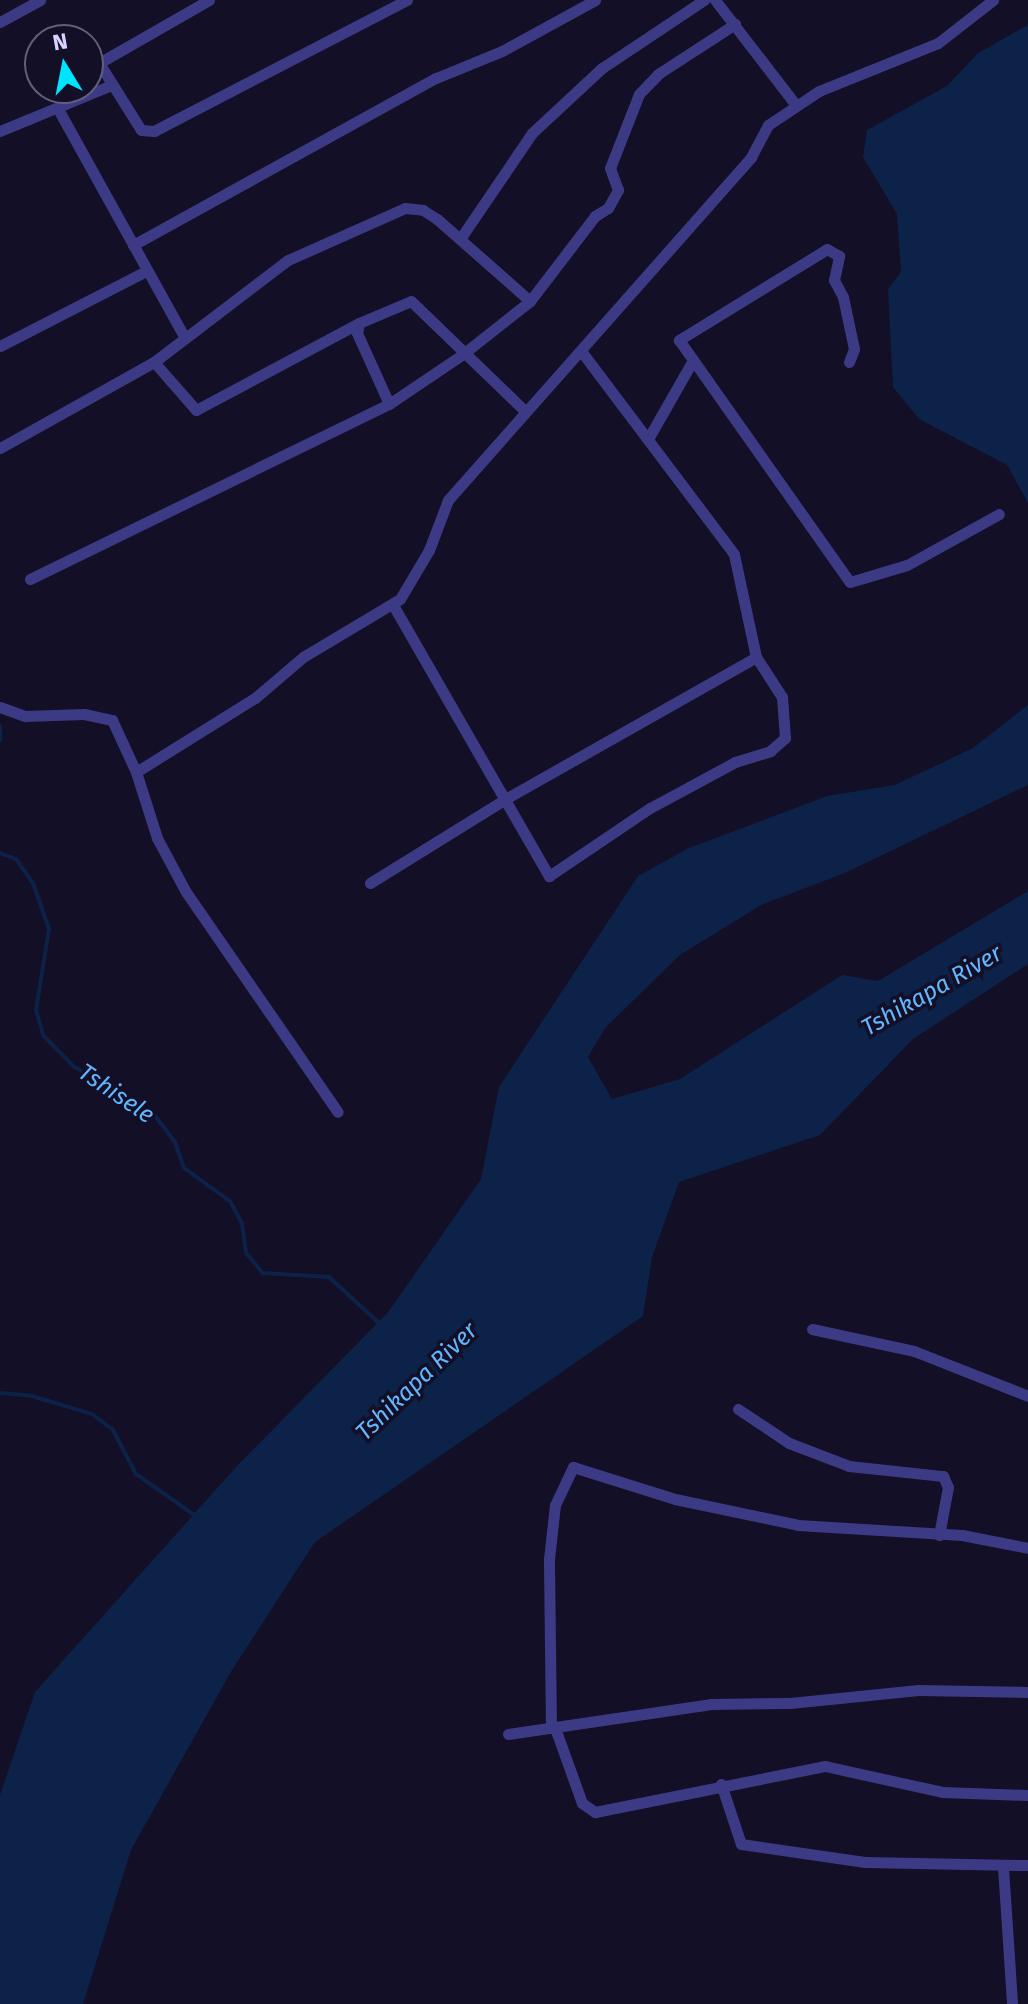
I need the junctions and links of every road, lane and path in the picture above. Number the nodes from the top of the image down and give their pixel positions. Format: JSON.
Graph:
{"nodes":[{"id":1,"x":40,"y":0,"type":"edge"},
{"id":2,"x":209,"y":0,"type":"edge"},
{"id":3,"x":407,"y":0,"type":"edge"},
{"id":4,"x":595,"y":0,"type":"edge"},
{"id":5,"x":704,"y":0,"type":"edge"},
{"id":6,"x":715,"y":0,"type":"edge"},
{"id":7,"x":993,"y":0,"type":"edge"},
{"id":8,"x":0,"y":22,"type":"edge"},
{"id":9,"x":735,"y":24,"type":"junction"},
{"id":10,"x":109,"y":86,"type":"junction"},
{"id":11,"x":796,"y":105,"type":"junction"},
{"id":12,"x":58,"y":109,"type":"junction"},
{"id":13,"x":0,"y":131,"type":"edge"},
{"id":14,"x":460,"y":239,"type":"junction"},
{"id":15,"x":133,"y":245,"type":"junction"},
{"id":16,"x":146,"y":271,"type":"junction"},
{"id":17,"x":530,"y":301,"type":"junction"},
{"id":18,"x":359,"y":323,"type":"junction"},
{"id":19,"x":185,"y":338,"type":"junction"},
{"id":20,"x":0,"y":346,"type":"edge"},
{"id":21,"x":581,"y":351,"type":"junction"},
{"id":22,"x":463,"y":354,"type":"junction"},
{"id":23,"x":693,"y":360,"type":"junction"},
{"id":24,"x":154,"y":362,"type":"junction"},
{"id":25,"x":849,"y":362,"type":"dead end"},
{"id":26,"x":389,"y":404,"type":"junction"},
{"id":27,"x":523,"y":409,"type":"junction"},
{"id":28,"x":648,"y":439,"type":"junction"},
{"id":29,"x":0,"y":448,"type":"edge"},
{"id":30,"x":999,"y":514,"type":"dead end"},
{"id":31,"x":30,"y":579,"type":"dead end"},
{"id":32,"x":393,"y":605,"type":"junction"},
{"id":33,"x":756,"y":657,"type":"junction"},
{"id":34,"x":0,"y":707,"type":"edge"},
{"id":35,"x":136,"y":772,"type":"junction"},
{"id":36,"x":507,"y":798,"type":"junction"},
{"id":37,"x":370,"y":883,"type":"dead end"},
{"id":38,"x":338,"y":1112,"type":"dead end"},
{"id":39,"x":812,"y":1329,"type":"dead end"},
{"id":40,"x":1028,"y":1396,"type":"edge"},
{"id":41,"x":738,"y":1409,"type":"dead end"},
{"id":42,"x":939,"y":1535,"type":"junction"},
{"id":43,"x":1028,"y":1548,"type":"edge"},
{"id":44,"x":1028,"y":1692,"type":"edge"},
{"id":45,"x":553,"y":1728,"type":"junction"},
{"id":46,"x":508,"y":1734,"type":"dead end"},
{"id":47,"x":721,"y":1784,"type":"junction"},
{"id":48,"x":1028,"y":1795,"type":"edge"},
{"id":49,"x":1028,"y":1865,"type":"edge"},
{"id":50,"x":1003,"y":1867,"type":"junction"},
{"id":51,"x":1012,"y":2004,"type":"edge"}],
"edges":[{"from":1,"to":8,"type":"street"},
{"from":2,"to":10,"type":"street"},
{"from":3,"to":10,"type":"street"},
{"from":4,"to":15,"type":"street"},
{"from":5,"to":14,"type":"street"},
{"from":6,"to":9,"type":"street"},
{"from":7,"to":11,"type":"street"},
{"from":9,"to":11,"type":"street"},
{"from":9,"to":17,"type":"street"},
{"from":10,"to":12,"type":"street"},
{"from":11,"to":21,"type":"street"},
{"from":12,"to":13,"type":"street"},
{"from":12,"to":15,"type":"street"},
{"from":14,"to":17,"type":"street"},
{"from":14,"to":19,"type":"street"},
{"from":15,"to":16,"type":"street"},
{"from":16,"to":19,"type":"street"},
{"from":16,"to":20,"type":"street"},
{"from":17,"to":22,"type":"street"},
{"from":18,"to":22,"type":"street"},
{"from":18,"to":24,"type":"street"},
{"from":18,"to":26,"type":"street"},
{"from":19,"to":24,"type":"street"},
{"from":21,"to":27,"type":"street"},
{"from":21,"to":28,"type":"street"},
{"from":22,"to":26,"type":"street"},
{"from":22,"to":27,"type":"street"},
{"from":23,"to":25,"type":"street"},
{"from":23,"to":28,"type":"street"},
{"from":23,"to":30,"type":"street"},
{"from":24,"to":29,"type":"street"},
{"from":26,"to":31,"type":"street"},
{"from":27,"to":32,"type":"street"},
{"from":28,"to":33,"type":"street"},
{"from":32,"to":35,"type":"street"},
{"from":32,"to":36,"type":"street"},
{"from":33,"to":36,"type":"street"},
{"from":33,"to":36,"type":"street"},
{"from":34,"to":35,"type":"street"},
{"from":35,"to":38,"type":"street"},
{"from":36,"to":37,"type":"street"},
{"from":39,"to":40,"type":"street"},
{"from":41,"to":42,"type":"street"},
{"from":42,"to":43,"type":"street"},
{"from":42,"to":45,"type":"street"},
{"from":44,"to":45,"type":"street"},
{"from":45,"to":46,"type":"street"},
{"from":45,"to":47,"type":"street"},
{"from":47,"to":48,"type":"street"},
{"from":47,"to":50,"type":"street"},
{"from":49,"to":50,"type":"street"},
{"from":50,"to":51,"type":"street"}]}
